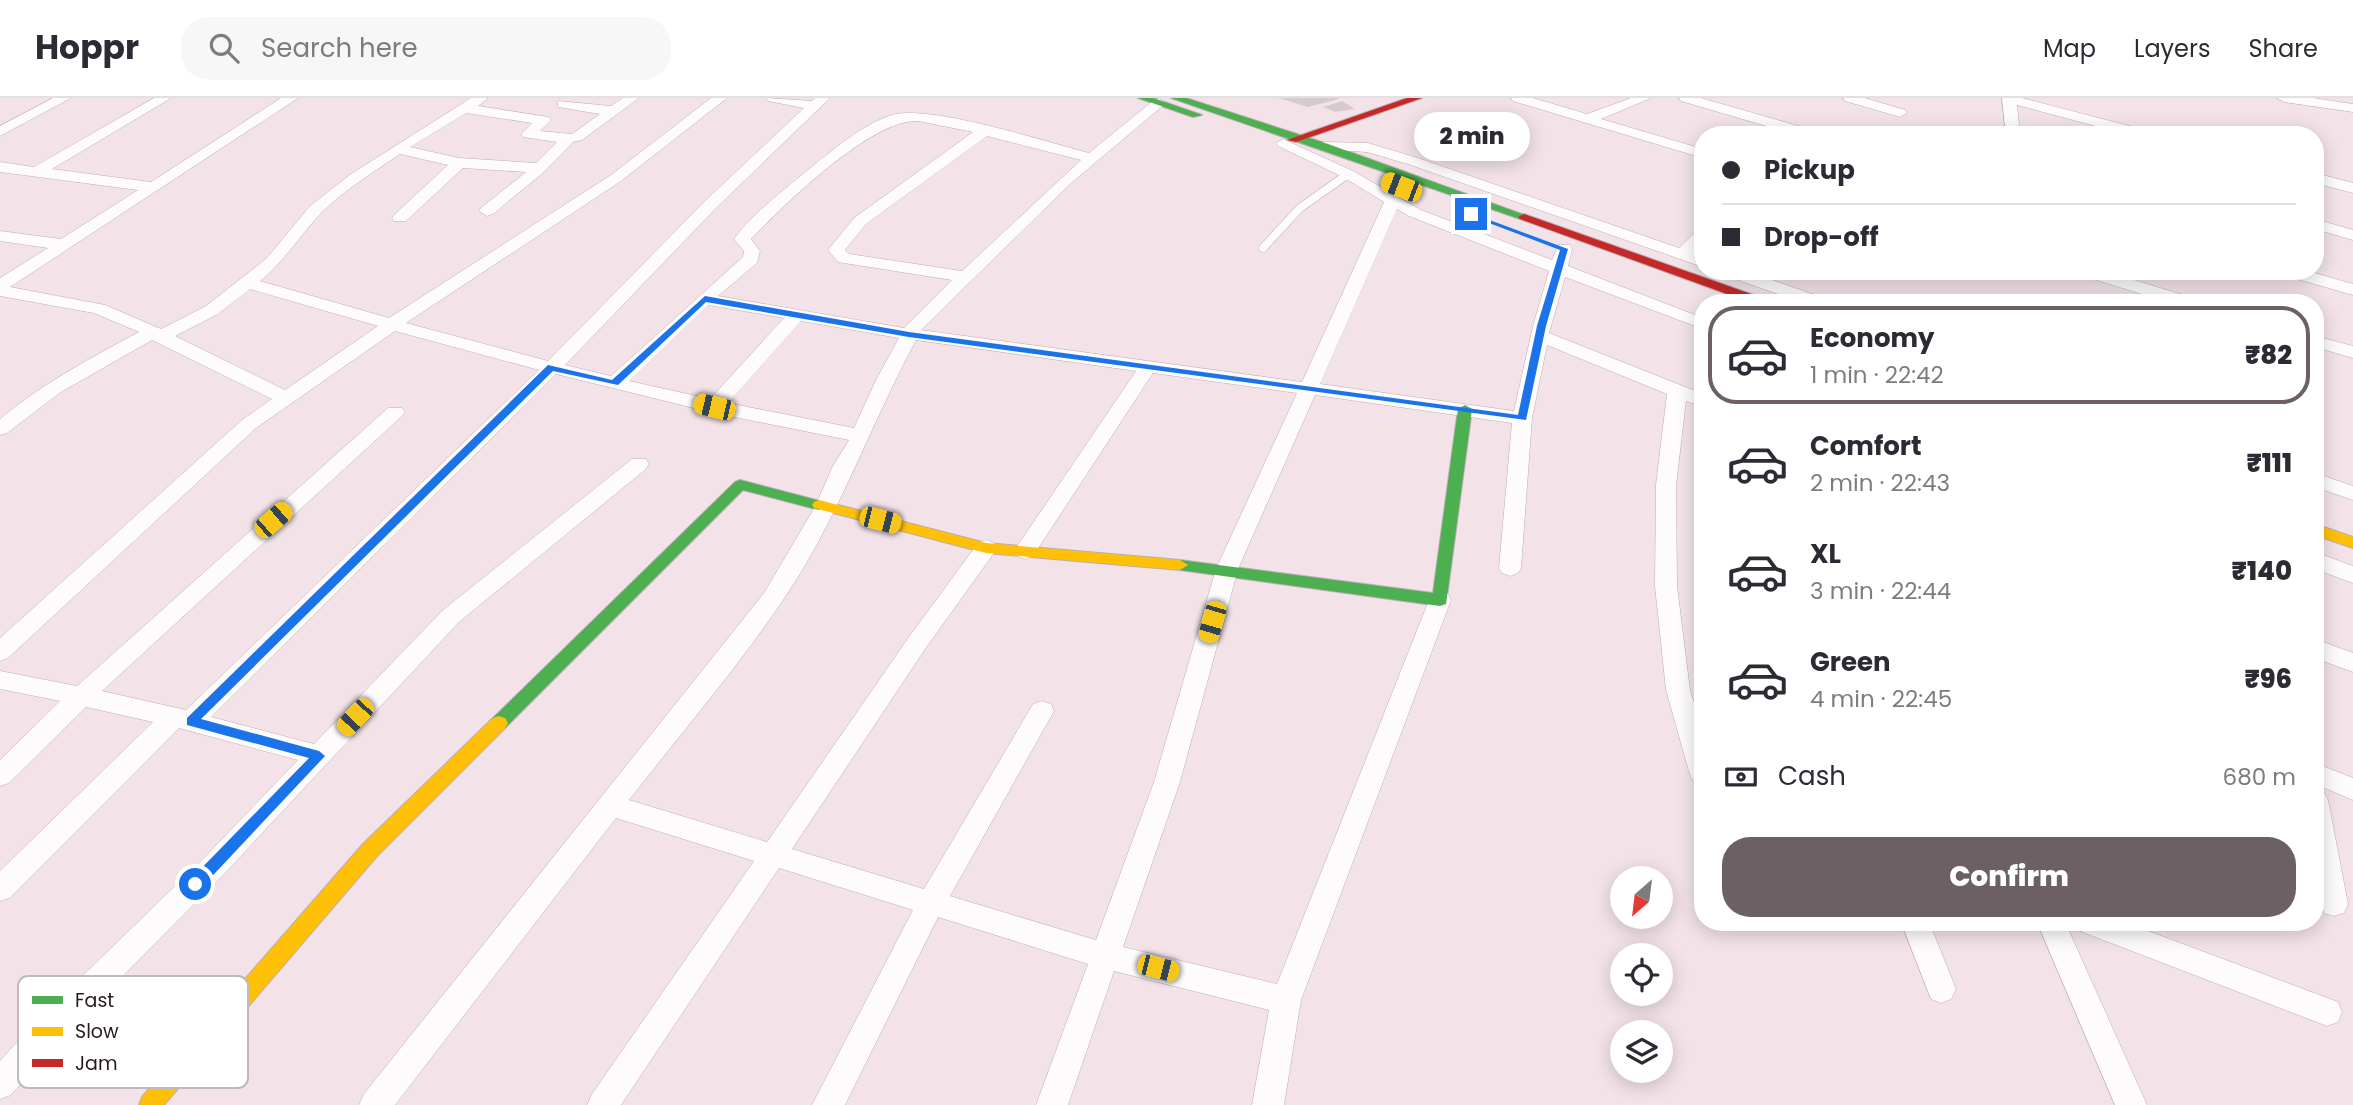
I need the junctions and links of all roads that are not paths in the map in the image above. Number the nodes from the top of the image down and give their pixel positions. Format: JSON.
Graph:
{"nodes":[{"id":1,"x":64,"y":98,"type":"edge"},
{"id":2,"x":164,"y":98,"type":"edge"},
{"id":3,"x":291,"y":98,"type":"edge"},
{"id":4,"x":481,"y":98,"type":"edge"},
{"id":5,"x":632,"y":98,"type":"edge"},
{"id":6,"x":720,"y":98,"type":"edge"},
{"id":7,"x":773,"y":98,"type":"edge"},
{"id":8,"x":1418,"y":98,"type":"edge"},
{"id":9,"x":1518,"y":98,"type":"edge"},
{"id":10,"x":1644,"y":98,"type":"edge"},
{"id":11,"x":1686,"y":98,"type":"edge"},
{"id":12,"x":1850,"y":98,"type":"edge"},
{"id":13,"x":2284,"y":98,"type":"edge"},
{"id":14,"x":2009,"y":99,"type":"edge"},
{"id":15,"x":1159,"y":100,"type":"edge"},
{"id":16,"x":819,"y":102,"type":"edge"},
{"id":17,"x":562,"y":104,"type":"dead end"},
{"id":18,"x":464,"y":108,"type":"junction"},
{"id":19,"x":2353,"y":108,"type":"edge"},
{"id":20,"x":612,"y":111,"type":"junction"},
{"id":21,"x":1901,"y":111,"type":"edge"},
{"id":22,"x":1587,"y":118,"type":"junction"},
{"id":23,"x":1783,"y":126,"type":"edge"},
{"id":24,"x":2012,"y":126,"type":"edge"},
{"id":25,"x":2112,"y":126,"type":"edge"},
{"id":26,"x":984,"y":131,"type":"junction"},
{"id":27,"x":0,"y":132,"type":"edge"},
{"id":28,"x":568,"y":139,"type":"junction"},
{"id":29,"x":1291,"y":140,"type":"junction"},
{"id":30,"x":1324,"y":146,"type":"junction"},
{"id":31,"x":397,"y":149,"type":"junction"},
{"id":32,"x":1694,"y":151,"type":"edge"},
{"id":33,"x":1092,"y":158,"type":"junction"},
{"id":34,"x":459,"y":163,"type":"junction"},
{"id":35,"x":0,"y":167,"type":"edge"},
{"id":36,"x":540,"y":168,"type":"junction"},
{"id":37,"x":34,"y":173,"type":"junction"},
{"id":38,"x":1349,"y":174,"type":"junction"},
{"id":39,"x":2324,"y":180,"type":"edge"},
{"id":40,"x":154,"y":187,"type":"junction"},
{"id":41,"x":2353,"y":188,"type":"edge"},
{"id":42,"x":1392,"y":202,"type":"junction"},
{"id":43,"x":487,"y":211,"type":"dead end"},
{"id":44,"x":400,"y":218,"type":"dead end"},
{"id":45,"x":2324,"y":227,"type":"edge"},
{"id":46,"x":2353,"y":235,"type":"edge"},
{"id":47,"x":0,"y":236,"type":"edge"},
{"id":48,"x":1694,"y":243,"type":"edge"},
{"id":49,"x":66,"y":244,"type":"junction"},
{"id":50,"x":1263,"y":248,"type":"dead end"},
{"id":51,"x":1570,"y":251,"type":"joint"},
{"id":52,"x":1682,"y":254,"type":"junction"},
{"id":53,"x":1694,"y":259,"type":"edge"},
{"id":54,"x":1558,"y":268,"type":"junction"},
{"id":55,"x":966,"y":277,"type":"junction"},
{"id":56,"x":1694,"y":278,"type":"edge"},
{"id":57,"x":1700,"y":280,"type":"edge"},
{"id":58,"x":1755,"y":280,"type":"edge"},
{"id":59,"x":2115,"y":280,"type":"edge"},
{"id":60,"x":2319,"y":280,"type":"edge"},
{"id":61,"x":246,"y":282,"type":"junction"},
{"id":62,"x":0,"y":288,"type":"edge"},
{"id":63,"x":2353,"y":290,"type":"edge"},
{"id":64,"x":1739,"y":294,"type":"edge"},
{"id":65,"x":1795,"y":294,"type":"edge"},
{"id":66,"x":2161,"y":294,"type":"edge"},
{"id":67,"x":705,"y":299,"type":"junction"},
{"id":68,"x":796,"y":314,"type":"junction"},
{"id":69,"x":1694,"y":321,"type":"edge"},
{"id":70,"x":390,"y":326,"type":"junction"},
{"id":71,"x":156,"y":334,"type":"junction"},
{"id":72,"x":909,"y":334,"type":"junction"},
{"id":73,"x":1540,"y":335,"type":"junction"},
{"id":74,"x":2324,"y":344,"type":"edge"},
{"id":75,"x":2353,"y":352,"type":"edge"},
{"id":76,"x":551,"y":367,"type":"junction"},
{"id":77,"x":1147,"y":368,"type":"junction"},
{"id":78,"x":614,"y":383,"type":"junction"},
{"id":79,"x":1308,"y":389,"type":"junction"},
{"id":80,"x":1677,"y":391,"type":"junction"},
{"id":81,"x":286,"y":398,"type":"junction"},
{"id":82,"x":1694,"y":398,"type":"edge"},
{"id":83,"x":714,"y":407,"type":"junction"},
{"id":84,"x":1465,"y":409,"type":"junction"},
{"id":85,"x":396,"y":412,"type":"dead end"},
{"id":86,"x":1522,"y":418,"type":"junction"},
{"id":87,"x":0,"y":429,"type":"edge"},
{"id":88,"x":861,"y":436,"type":"junction"},
{"id":89,"x":639,"y":464,"type":"dead end"},
{"id":90,"x":2324,"y":483,"type":"edge"},
{"id":91,"x":2353,"y":493,"type":"edge"},
{"id":92,"x":827,"y":507,"type":"junction"},
{"id":93,"x":2324,"y":532,"type":"edge"},
{"id":94,"x":2353,"y":543,"type":"edge"},
{"id":95,"x":986,"y":548,"type":"junction"},
{"id":96,"x":1025,"y":551,"type":"junction"},
{"id":97,"x":2324,"y":564,"type":"edge"},
{"id":98,"x":1510,"y":568,"type":"dead end"},
{"id":99,"x":1227,"y":569,"type":"junction"},
{"id":100,"x":2353,"y":575,"type":"edge"},
{"id":101,"x":1440,"y":600,"type":"junction"},
{"id":102,"x":0,"y":652,"type":"edge"},
{"id":103,"x":2324,"y":652,"type":"edge"},
{"id":104,"x":2353,"y":663,"type":"edge"},
{"id":105,"x":0,"y":680,"type":"edge"},
{"id":106,"x":80,"y":695,"type":"junction"},
{"id":107,"x":1042,"y":711,"type":"dead end"},
{"id":108,"x":183,"y":719,"type":"junction"},
{"id":109,"x":1694,"y":740,"type":"edge"},
{"id":110,"x":319,"y":756,"type":"junction"},
{"id":111,"x":0,"y":776,"type":"edge"},
{"id":112,"x":2324,"y":776,"type":"edge"},
{"id":113,"x":2353,"y":789,"type":"edge"},
{"id":114,"x":608,"y":805,"type":"junction"},
{"id":115,"x":2324,"y":849,"type":"edge"},
{"id":116,"x":774,"y":855,"type":"junction"},
{"id":117,"x":0,"y":889,"type":"edge"},
{"id":118,"x":932,"y":903,"type":"junction"},
{"id":119,"x":2334,"y":904,"type":"dead end"},
{"id":120,"x":1918,"y":931,"type":"edge"},
{"id":121,"x":2055,"y":931,"type":"edge"},
{"id":122,"x":2114,"y":931,"type":"edge"},
{"id":123,"x":1106,"y":956,"type":"junction"},
{"id":124,"x":101,"y":976,"type":"edge"},
{"id":125,"x":1941,"y":989,"type":"dead end"},
{"id":126,"x":248,"y":991,"type":"edge"},
{"id":127,"x":1286,"y":1000,"type":"junction"},
{"id":128,"x":2328,"y":1012,"type":"dead end"},
{"id":129,"x":18,"y":1064,"type":"edge"},
{"id":130,"x":0,"y":1084,"type":"edge"},
{"id":131,"x":165,"y":1088,"type":"edge"},
{"id":132,"x":150,"y":1105,"type":"edge"},
{"id":133,"x":375,"y":1105,"type":"edge"},
{"id":134,"x":603,"y":1105,"type":"edge"},
{"id":135,"x":828,"y":1105,"type":"edge"},
{"id":136,"x":1052,"y":1105,"type":"edge"},
{"id":137,"x":1268,"y":1105,"type":"edge"},
{"id":138,"x":2131,"y":1105,"type":"edge"}],
"edges":[{"from":1,"to":27,"type":"street"},
{"from":2,"to":37,"type":"street"},
{"from":3,"to":40,"type":"street"},
{"from":4,"to":18,"type":"street"},
{"from":5,"to":20,"type":"street"},
{"from":6,"to":70,"type":"street"},
{"from":7,"to":16,"type":"street"},
{"from":8,"to":29,"type":"street"},
{"from":9,"to":22,"type":"street"},
{"from":10,"to":22,"type":"street"},
{"from":11,"to":23,"type":"street"},
{"from":12,"to":21,"type":"street"},
{"from":13,"to":19,"type":"street"},
{"from":14,"to":24,"type":"street"},
{"from":14,"to":25,"type":"street"},
{"from":15,"to":29,"type":"street"},
{"from":15,"to":33,"type":"street"},
{"from":16,"to":76,"type":"street"},
{"from":17,"to":20,"type":"street"},
{"from":18,"to":28,"type":"street"},
{"from":18,"to":31,"type":"street"},
{"from":20,"to":28,"type":"street"},
{"from":22,"to":32,"type":"street"},
{"from":26,"to":33,"type":"street"},
{"from":26,"to":55,"type":"street"},
{"from":26,"to":67,"type":"street"},
{"from":28,"to":36,"type":"street"},
{"from":29,"to":30,"type":"street"},
{"from":29,"to":38,"type":"street"},
{"from":29,"to":51,"type":"street"},
{"from":30,"to":52,"type":"street"},
{"from":30,"to":56,"type":"street"},
{"from":31,"to":34,"type":"street"},
{"from":31,"to":61,"type":"street"},
{"from":33,"to":55,"type":"street"},
{"from":34,"to":36,"type":"street"},
{"from":34,"to":44,"type":"street"},
{"from":35,"to":37,"type":"street"},
{"from":36,"to":43,"type":"street"},
{"from":37,"to":40,"type":"street"},
{"from":38,"to":42,"type":"street"},
{"from":38,"to":50,"type":"lane"},
{"from":39,"to":41,"type":"street"},
{"from":40,"to":49,"type":"street"},
{"from":42,"to":54,"type":"street"},
{"from":42,"to":79,"type":"street"},
{"from":45,"to":46,"type":"street"},
{"from":47,"to":49,"type":"street"},
{"from":48,"to":52,"type":"street"},
{"from":49,"to":62,"type":"street"},
{"from":51,"to":54,"type":"street"},
{"from":52,"to":53,"type":"street"},
{"from":54,"to":69,"type":"street"},
{"from":54,"to":73,"type":"street"},
{"from":55,"to":72,"type":"street"},
{"from":57,"to":64,"type":"street"},
{"from":58,"to":65,"type":"street"},
{"from":59,"to":66,"type":"street"},
{"from":60,"to":63,"type":"street"},
{"from":61,"to":70,"type":"street"},
{"from":61,"to":71,"type":"street"},
{"from":62,"to":71,"type":"street"},
{"from":67,"to":68,"type":"street"},
{"from":67,"to":78,"type":"street"},
{"from":68,"to":72,"type":"street"},
{"from":68,"to":83,"type":"street"},
{"from":70,"to":76,"type":"street"},
{"from":70,"to":81,"type":"street"},
{"from":71,"to":81,"type":"street"},
{"from":71,"to":87,"type":"street"},
{"from":72,"to":77,"type":"street"},
{"from":72,"to":88,"type":"street"},
{"from":73,"to":80,"type":"street"},
{"from":73,"to":86,"type":"street"},
{"from":74,"to":75,"type":"street"},
{"from":76,"to":78,"type":"street"},
{"from":76,"to":108,"type":"street"},
{"from":77,"to":79,"type":"street"},
{"from":77,"to":96,"type":"street"},
{"from":78,"to":83,"type":"street"},
{"from":79,"to":84,"type":"street"},
{"from":79,"to":99,"type":"street"},
{"from":80,"to":82,"type":"street"},
{"from":80,"to":109,"type":"street"},
{"from":81,"to":102,"type":"street"},
{"from":83,"to":88,"type":"street"},
{"from":84,"to":86,"type":"street"},
{"from":84,"to":101,"type":"street"},
{"from":85,"to":106,"type":"street"},
{"from":86,"to":98,"type":"street"},
{"from":88,"to":92,"type":"street"},
{"from":89,"to":110,"type":"street"},
{"from":90,"to":91,"type":"street"},
{"from":92,"to":95,"type":"street"},
{"from":92,"to":114,"type":"street"},
{"from":92,"to":126,"type":"street"},
{"from":93,"to":94,"type":"street"},
{"from":95,"to":96,"type":"street"},
{"from":95,"to":116,"type":"street"},
{"from":96,"to":99,"type":"street"},
{"from":97,"to":100,"type":"street"},
{"from":99,"to":101,"type":"street"},
{"from":99,"to":123,"type":"street"},
{"from":101,"to":127,"type":"street"},
{"from":103,"to":104,"type":"street"},
{"from":105,"to":106,"type":"street"},
{"from":106,"to":108,"type":"street"},
{"from":106,"to":111,"type":"street"},
{"from":107,"to":118,"type":"street"},
{"from":108,"to":110,"type":"street"},
{"from":108,"to":117,"type":"street"},
{"from":110,"to":124,"type":"street"},
{"from":112,"to":113,"type":"street"},
{"from":114,"to":116,"type":"street"},
{"from":114,"to":133,"type":"street"},
{"from":115,"to":119,"type":"street"},
{"from":116,"to":118,"type":"street"},
{"from":116,"to":134,"type":"street"},
{"from":118,"to":123,"type":"street"},
{"from":118,"to":135,"type":"street"},
{"from":120,"to":125,"type":"street"},
{"from":121,"to":138,"type":"street"},
{"from":122,"to":128,"type":"street"},
{"from":123,"to":127,"type":"street"},
{"from":123,"to":136,"type":"street"},
{"from":127,"to":137,"type":"street"},
{"from":129,"to":130,"type":"street"},
{"from":131,"to":132,"type":"street"}]}
